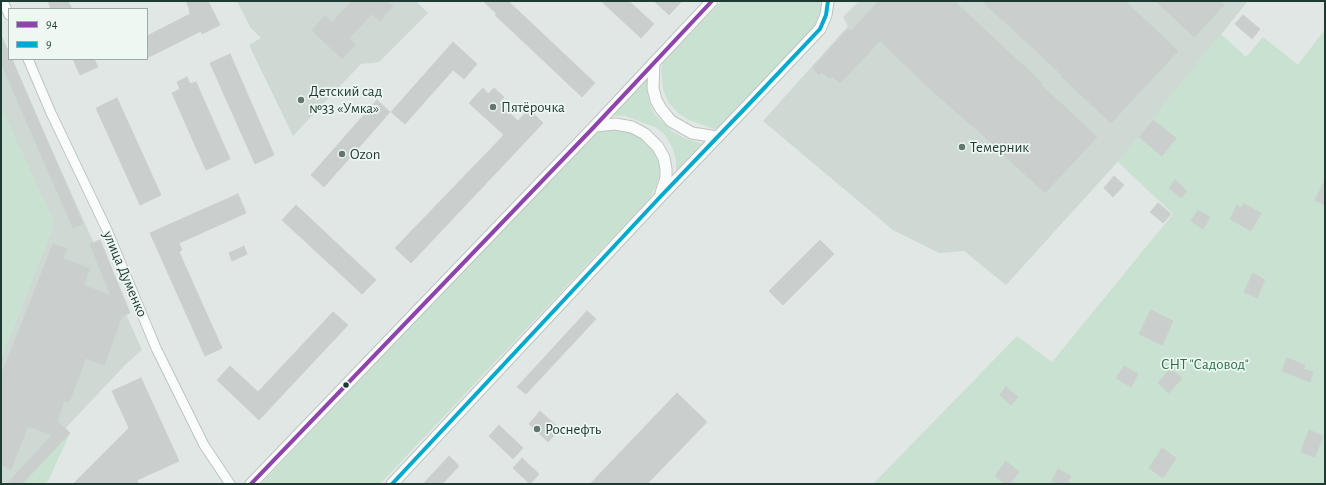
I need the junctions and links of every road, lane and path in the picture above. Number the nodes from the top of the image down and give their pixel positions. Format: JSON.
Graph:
{"nodes":[{"id":1,"x":3,"y":1,"type":"edge"},
{"id":2,"x":712,"y":1,"type":"edge"},
{"id":3,"x":828,"y":1,"type":"edge"},
{"id":4,"x":8,"y":13,"type":"edge"},
{"id":5,"x":28,"y":60,"type":"edge"},
{"id":6,"x":654,"y":63,"type":"junction"},
{"id":7,"x":595,"y":126,"type":"junction"},
{"id":8,"x":717,"y":137,"type":"junction"},
{"id":9,"x":661,"y":196,"type":"junction"},
{"id":10,"x":230,"y":484,"type":"edge"},
{"id":11,"x":250,"y":484,"type":"edge"},
{"id":12,"x":392,"y":484,"type":"edge"}],
"edges":[{"from":1,"to":4,"type":"street"},
{"from":2,"to":6,"type":"street"},
{"from":3,"to":8,"type":"street"},
{"from":5,"to":10,"type":"street","name":"улица Думенко"},
{"from":6,"to":7,"type":"street"},
{"from":6,"to":8,"type":"street"},
{"from":7,"to":9,"type":"street"},
{"from":7,"to":11,"type":"street"},
{"from":8,"to":9,"type":"street"},
{"from":9,"to":12,"type":"street"}]}
